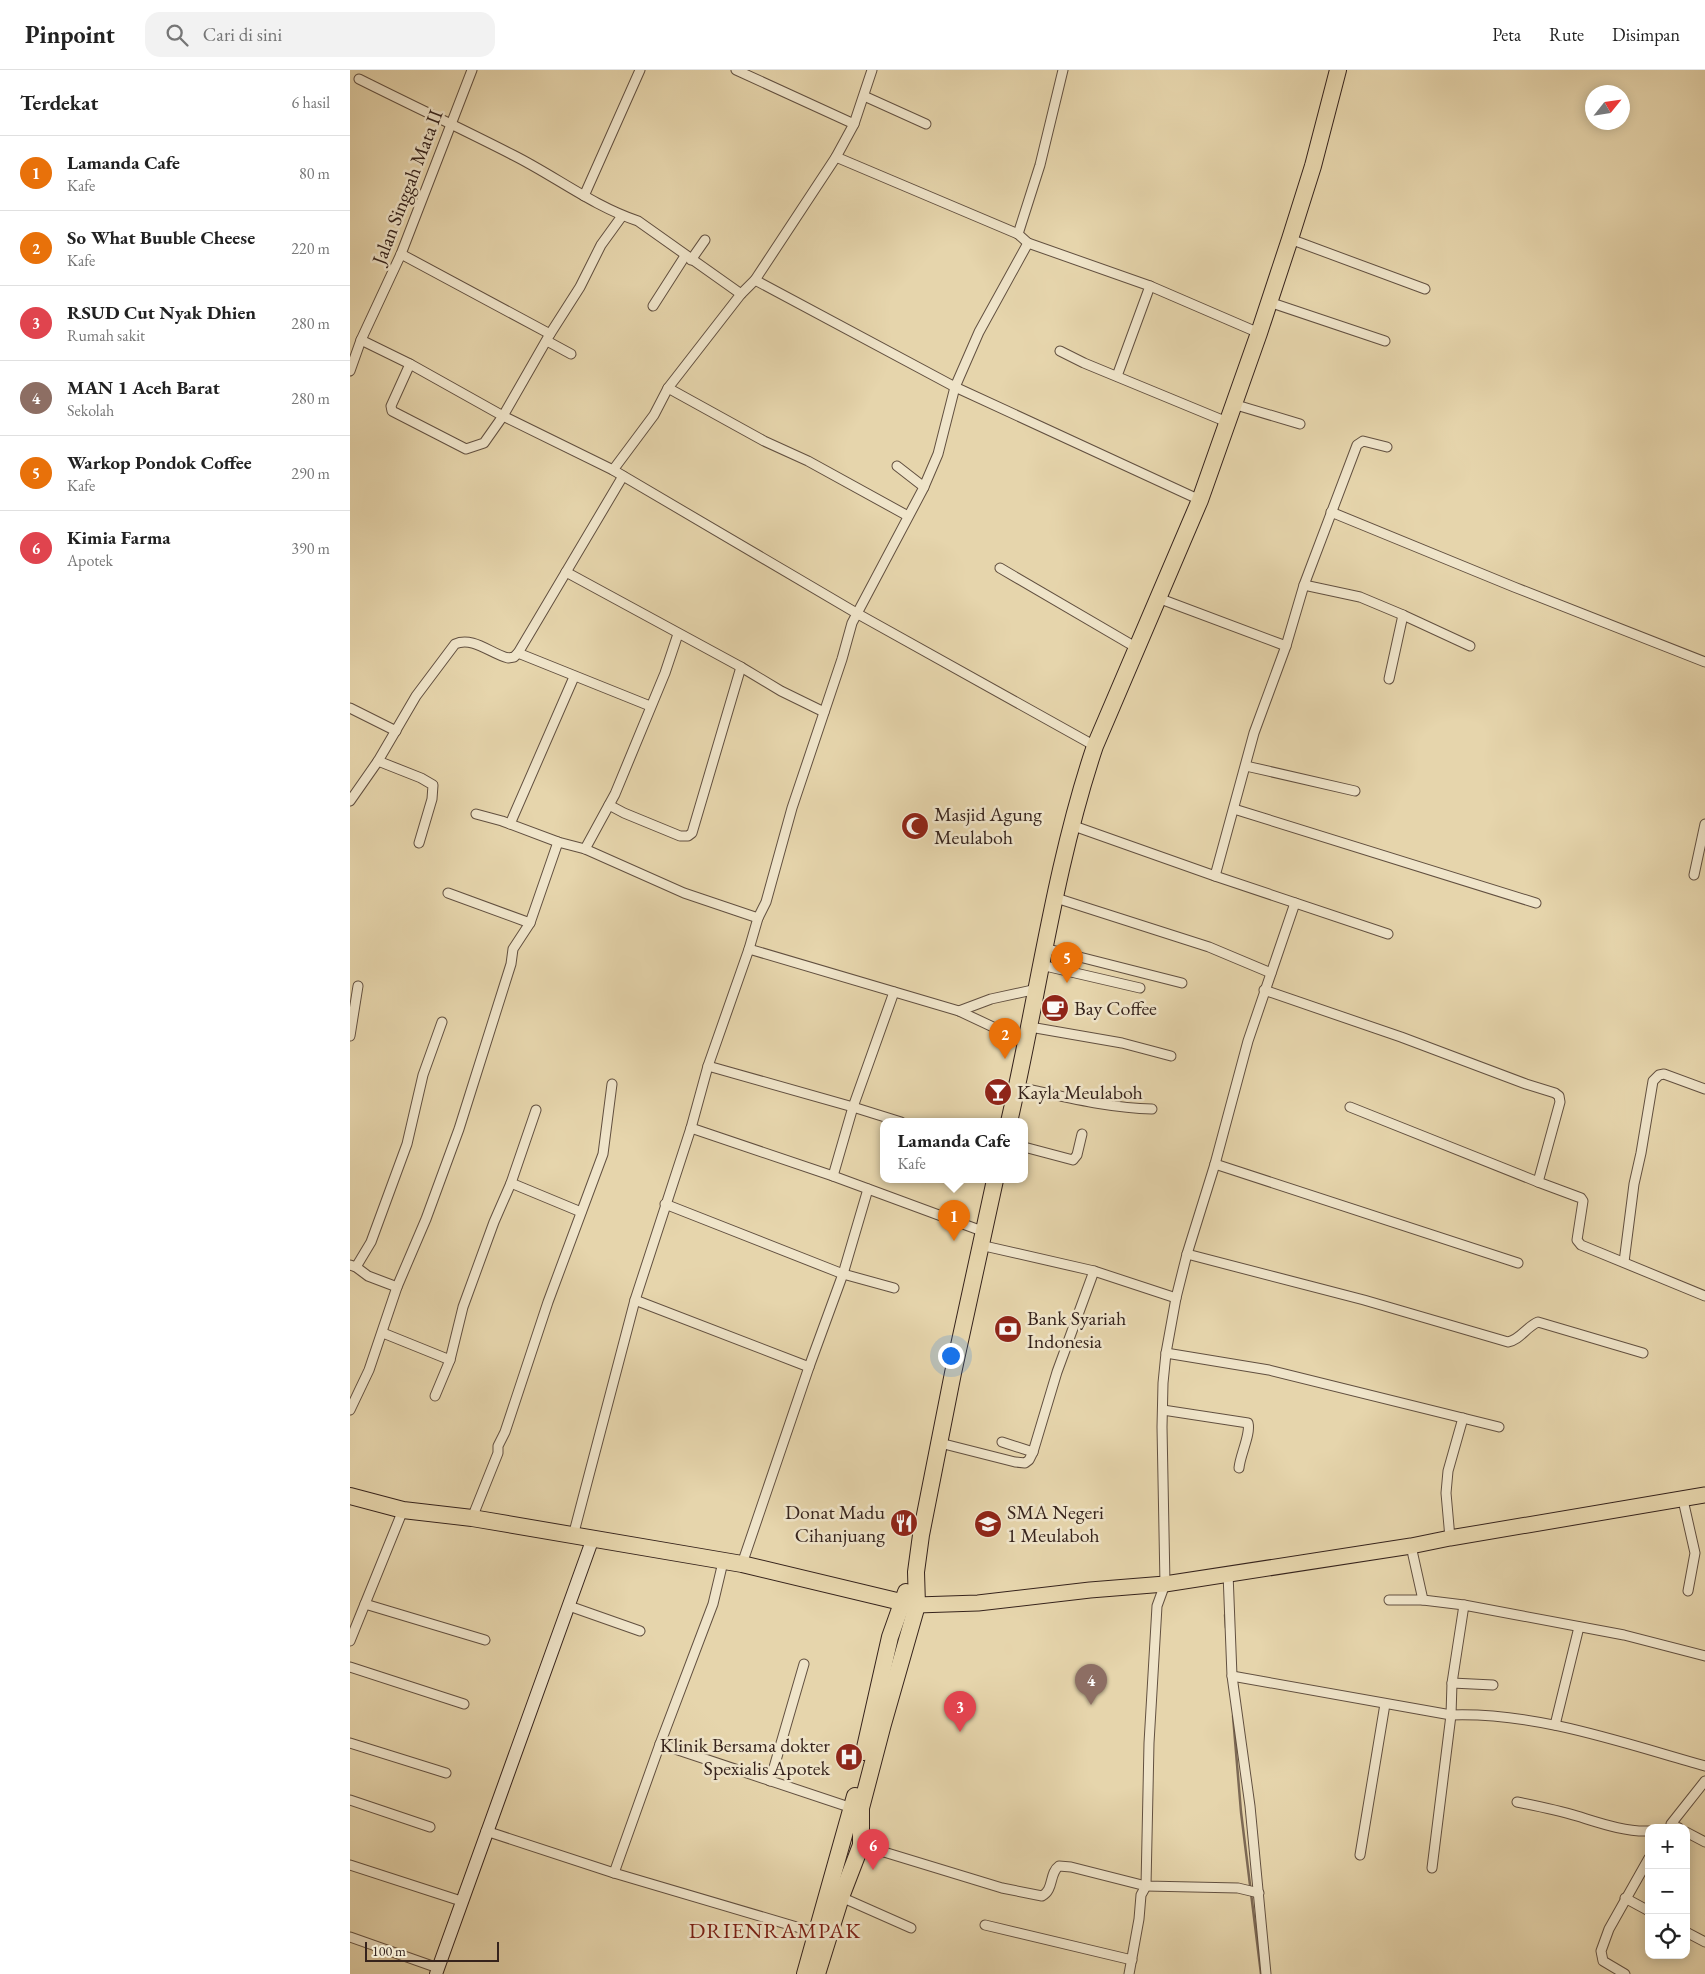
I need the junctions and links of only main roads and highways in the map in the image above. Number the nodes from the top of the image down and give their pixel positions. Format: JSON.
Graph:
{"nodes":[{"id":1,"x":1338,"y":70,"type":"edge"},
{"id":2,"x":1010,"y":1118,"type":"edge"},
{"id":3,"x":994,"y":1183,"type":"edge"},
{"id":4,"x":1705,"y":1495,"type":"edge"},
{"id":5,"x":350,"y":1496,"type":"edge"},
{"id":6,"x":909,"y":1604,"type":"junction"},
{"id":7,"x":804,"y":1974,"type":"edge"},
{"id":8,"x":817,"y":1974,"type":"edge"}],
"edges":[{"from":1,"to":2,"type":"highway"},
{"from":3,"to":6,"type":"highway"},
{"from":4,"to":6,"type":"main road"},
{"from":5,"to":6,"type":"highway"},
{"from":6,"to":7,"type":"highway"},
{"from":6,"to":8,"type":"highway"}]}
